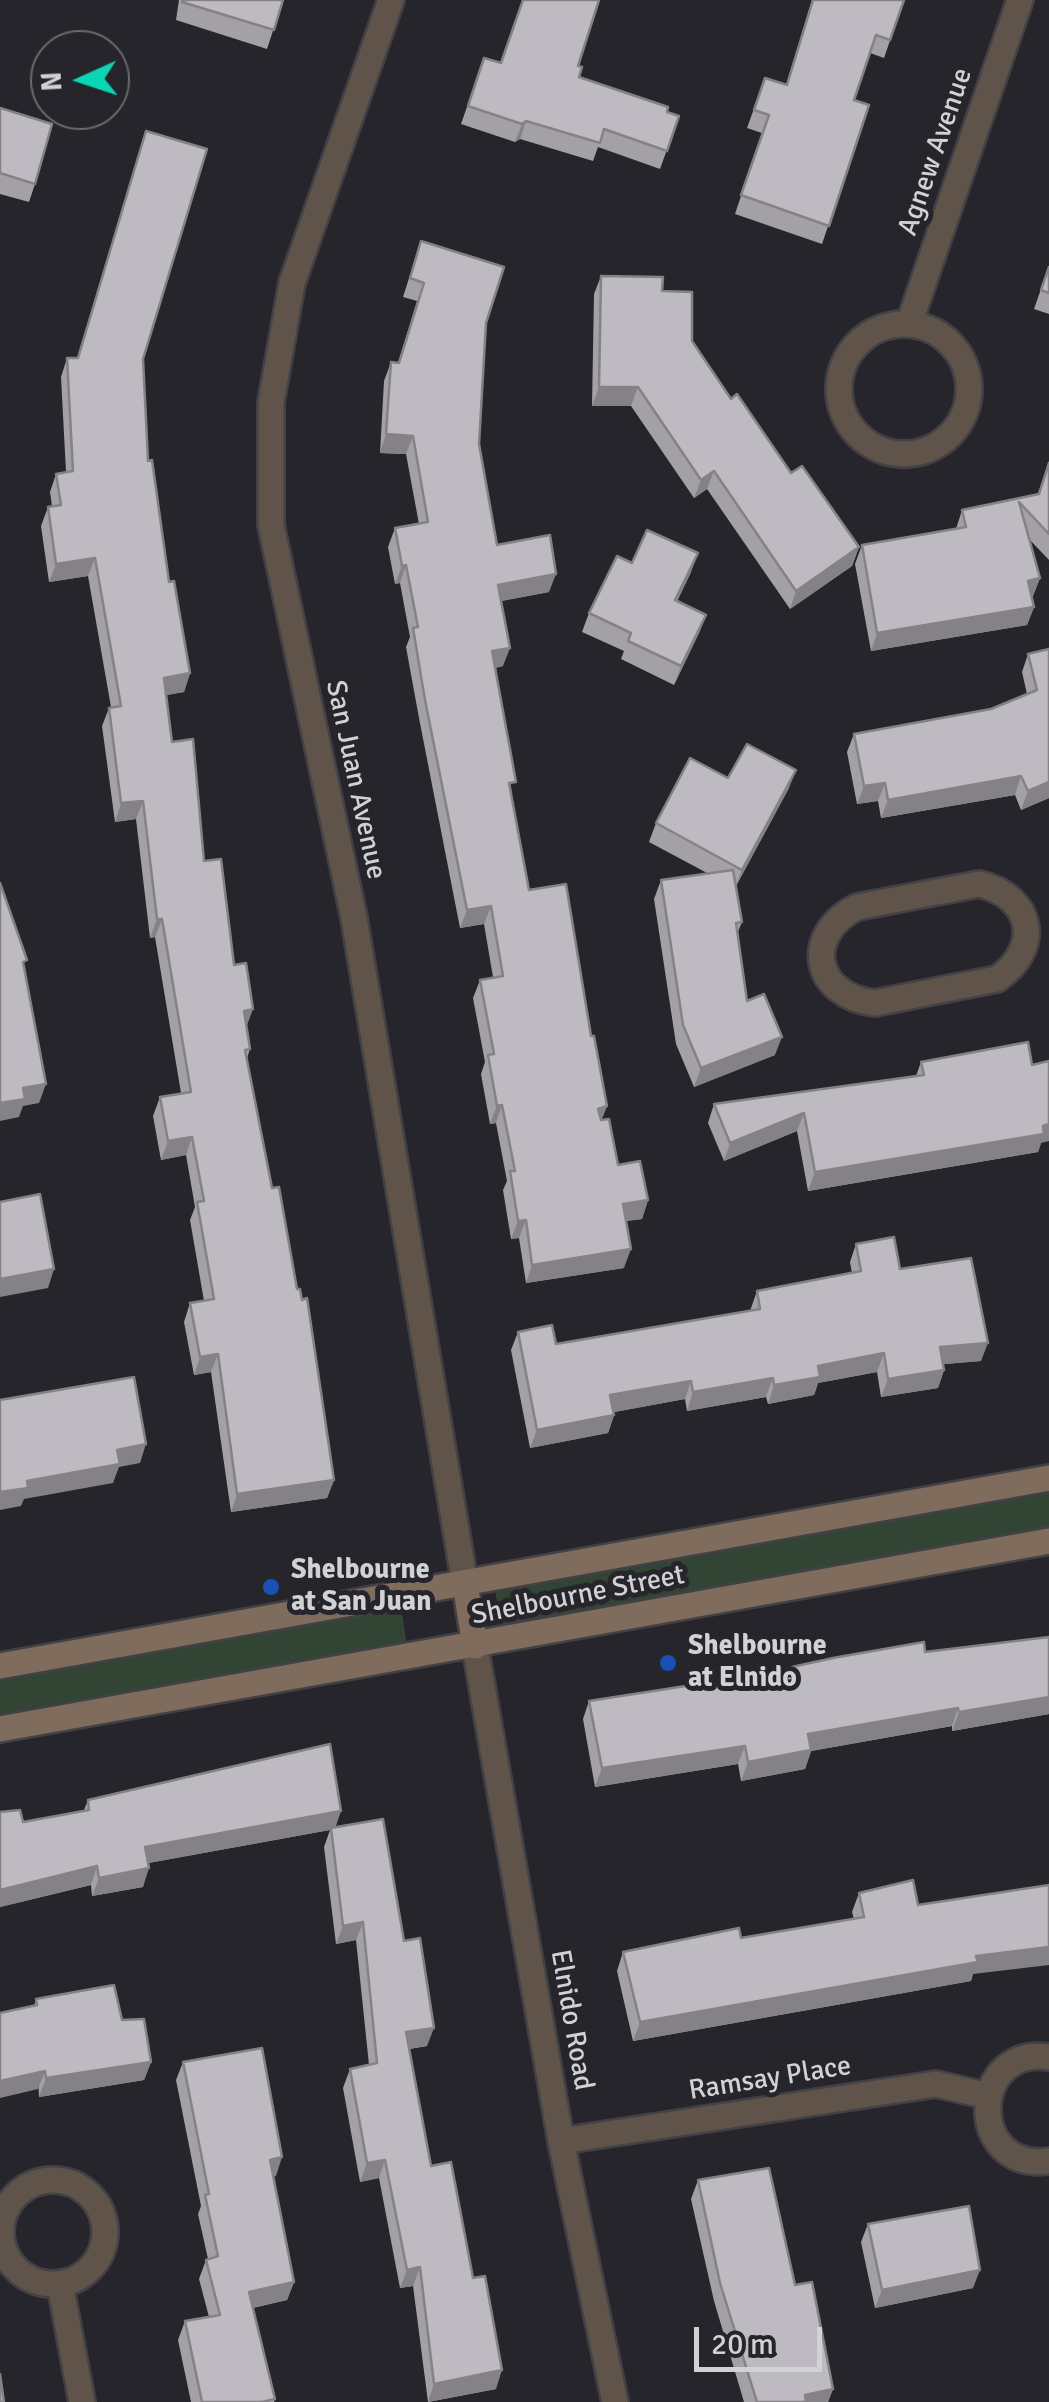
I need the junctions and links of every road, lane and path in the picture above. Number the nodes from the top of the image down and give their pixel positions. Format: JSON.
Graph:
{"nodes":[{"id":1,"x":391,"y":0,"type":"edge"},
{"id":2,"x":1020,"y":0,"type":"edge"},
{"id":3,"x":909,"y":324,"type":"junction"},
{"id":4,"x":1038,"y":934,"type":"edge"},
{"id":5,"x":1049,"y":1478,"type":"edge"},
{"id":6,"x":1049,"y":1541,"type":"edge"},
{"id":7,"x":465,"y":1584,"type":"junction"},
{"id":8,"x":475,"y":1646,"type":"junction"},
{"id":9,"x":0,"y":1666,"type":"edge"},
{"id":10,"x":0,"y":1729,"type":"edge"},
{"id":11,"x":1049,"y":2057,"type":"edge"},
{"id":12,"x":988,"y":2096,"type":"junction"},
{"id":13,"x":561,"y":2141,"type":"junction"},
{"id":14,"x":1049,"y":2162,"type":"edge"},
{"id":15,"x":60,"y":2284,"type":"junction"},
{"id":16,"x":82,"y":2402,"type":"edge"},
{"id":17,"x":615,"y":2402,"type":"edge"}],
"edges":[{"from":1,"to":7,"type":"street","name":"San Juan Avenue"},
{"from":2,"to":3,"type":"street","name":"Agnew Avenue"},
{"from":3,"to":3,"type":"street"},
{"from":4,"to":4,"type":"street"},
{"from":5,"to":7,"type":"main road","name":"Shelbourne Street"},
{"from":6,"to":8,"type":"main road","name":"Shelbourne Street"},
{"from":7,"to":8,"type":"main road"},
{"from":7,"to":9,"type":"main road","name":"Shelbourne Street"},
{"from":8,"to":10,"type":"main road","name":"Shelbourne Street"},
{"from":8,"to":13,"type":"street","name":"Elnido Road"},
{"from":11,"to":12,"type":"street"},
{"from":12,"to":13,"type":"street","name":"Ramsay Place"},
{"from":12,"to":14,"type":"street"},
{"from":13,"to":17,"type":"street","name":"Elnido Road"},
{"from":15,"to":15,"type":"street"},
{"from":15,"to":16,"type":"street"}]}
